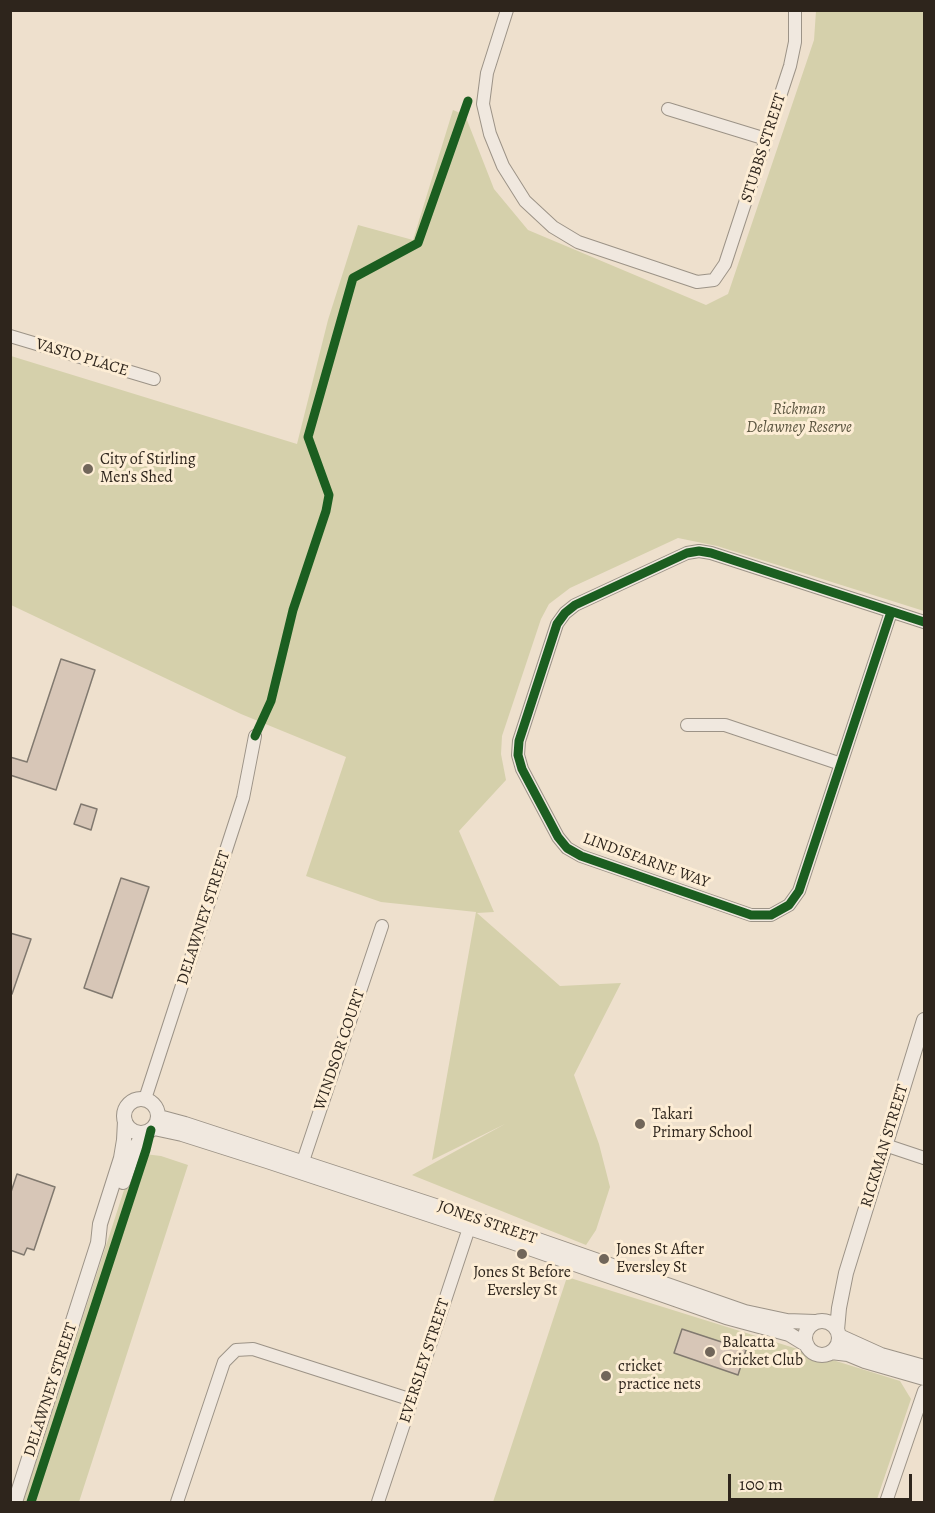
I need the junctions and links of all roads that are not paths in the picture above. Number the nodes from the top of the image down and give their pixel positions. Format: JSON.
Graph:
{"nodes":[{"id":1,"x":507,"y":10,"type":"edge"},
{"id":2,"x":795,"y":10,"type":"edge"},
{"id":3,"x":668,"y":109,"type":"dead end"},
{"id":4,"x":766,"y":139,"type":"junction"},
{"id":5,"x":10,"y":336,"type":"edge"},
{"id":6,"x":154,"y":379,"type":"dead end"},
{"id":7,"x":891,"y":612,"type":"junction"},
{"id":8,"x":924,"y":622,"type":"edge"},
{"id":9,"x":687,"y":725,"type":"dead end"},
{"id":10,"x":255,"y":736,"type":"dead end"},
{"id":11,"x":841,"y":764,"type":"junction"},
{"id":12,"x":382,"y":926,"type":"dead end"},
{"id":13,"x":924,"y":1020,"type":"edge"},
{"id":14,"x":145,"y":1099,"type":"junction"},
{"id":15,"x":125,"y":1121,"type":"junction"},
{"id":16,"x":153,"y":1126,"type":"junction"},
{"id":17,"x":885,"y":1145,"type":"junction"},
{"id":18,"x":924,"y":1158,"type":"edge"},
{"id":19,"x":301,"y":1168,"type":"junction"},
{"id":20,"x":470,"y":1223,"type":"junction"},
{"id":21,"x":98,"y":1243,"type":"junction"},
{"id":22,"x":846,"y":1273,"type":"junction"},
{"id":23,"x":819,"y":1321,"type":"junction"},
{"id":24,"x":838,"y":1333,"type":"junction"},
{"id":25,"x":807,"y":1346,"type":"junction"},
{"id":26,"x":831,"y":1352,"type":"junction"},
{"id":27,"x":924,"y":1367,"type":"edge"},
{"id":28,"x":924,"y":1378,"type":"edge"},
{"id":29,"x":924,"y":1391,"type":"edge"},
{"id":30,"x":412,"y":1400,"type":"junction"},
{"id":31,"x":15,"y":1503,"type":"edge"},
{"id":32,"x":177,"y":1503,"type":"edge"},
{"id":33,"x":378,"y":1503,"type":"edge"},
{"id":34,"x":886,"y":1503,"type":"edge"}],
"edges":[{"from":1,"to":4,"type":"street","name":"STUBBS STREET"},
{"from":2,"to":4,"type":"street","name":"STUBBS STREET"},
{"from":3,"to":4,"type":"street"},
{"from":5,"to":6,"type":"street","name":"VASTO PLACE"},
{"from":7,"to":8,"type":"street","name":"LINDISFARNE WAY"},
{"from":7,"to":11,"type":"street","name":"LINDISFARNE WAY"},
{"from":7,"to":11,"type":"street","name":"LINDISFARNE WAY"},
{"from":9,"to":11,"type":"street"},
{"from":10,"to":14,"type":"street","name":"DELAWNEY STREET"},
{"from":12,"to":19,"type":"street","name":"WINDSOR COURT"},
{"from":13,"to":17,"type":"street","name":"RICKMAN STREET"},
{"from":14,"to":15,"type":"street"},
{"from":14,"to":16,"type":"street"},
{"from":15,"to":16,"type":"street","name":"JONES STREET"},
{"from":15,"to":21,"type":"street","name":"DELAWNEY STREET"},
{"from":16,"to":19,"type":"street","name":"JONES STREET"},
{"from":16,"to":21,"type":"street","name":"DELAWNEY STREET"},
{"from":17,"to":18,"type":"street"},
{"from":17,"to":22,"type":"street","name":"RICKMAN STREET"},
{"from":19,"to":20,"type":"street","name":"JONES STREET"},
{"from":20,"to":23,"type":"street","name":"JONES STREET"},
{"from":20,"to":25,"type":"street","name":"JONES STREET"},
{"from":20,"to":30,"type":"street","name":"EVERSLEY STREET"},
{"from":21,"to":31,"type":"street","name":"DELAWNEY STREET"},
{"from":22,"to":23,"type":"street","name":"RICKMAN STREET"},
{"from":22,"to":24,"type":"street","name":"RICKMAN STREET"},
{"from":23,"to":24,"type":"street"},
{"from":23,"to":25,"type":"street"},
{"from":24,"to":26,"type":"street"},
{"from":24,"to":27,"type":"street"},
{"from":25,"to":26,"type":"street"},
{"from":26,"to":28,"type":"street"},
{"from":29,"to":34,"type":"street"},
{"from":30,"to":32,"type":"street"},
{"from":30,"to":33,"type":"street","name":"EVERSLEY STREET"}]}
